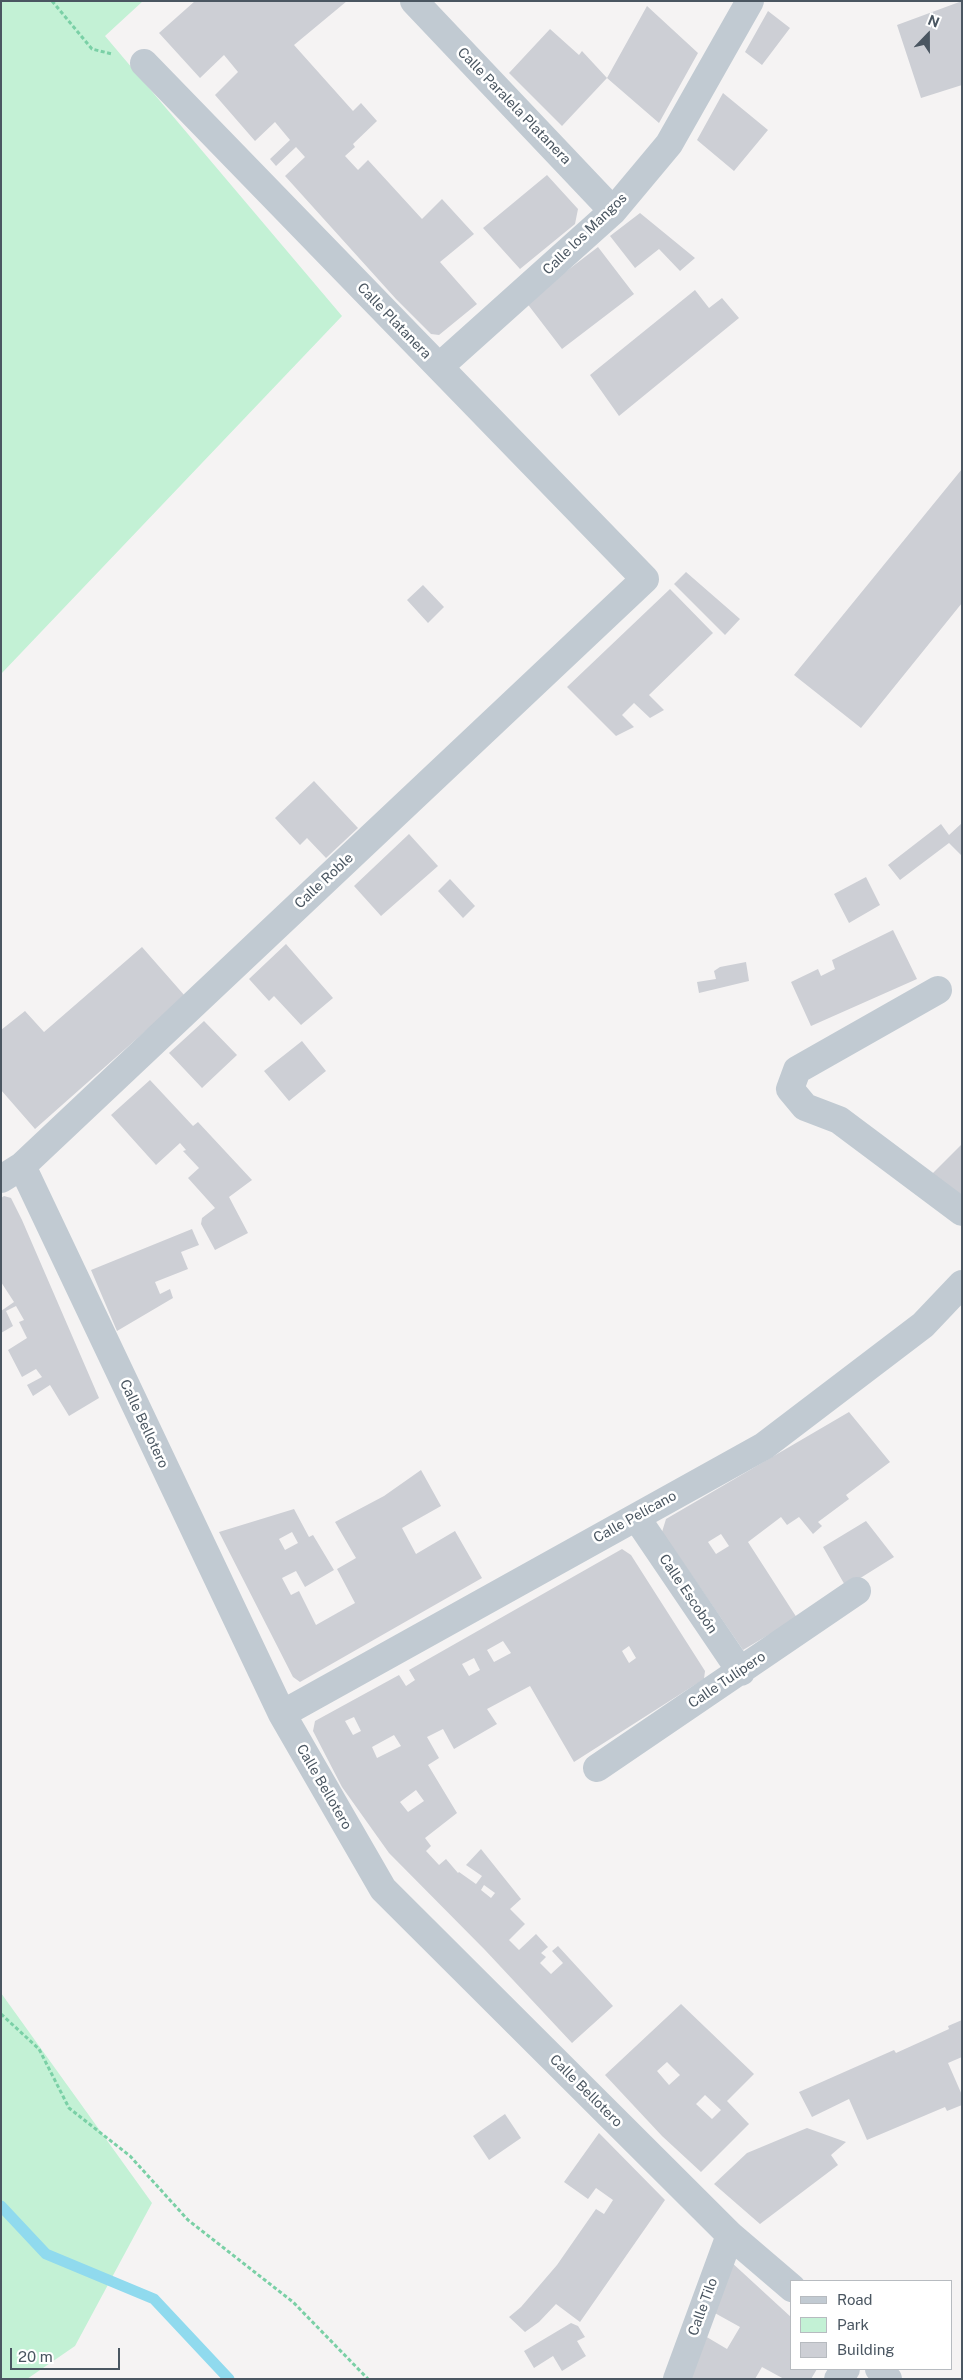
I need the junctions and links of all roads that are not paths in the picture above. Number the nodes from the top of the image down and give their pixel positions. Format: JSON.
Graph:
{"nodes":[{"id":1,"x":414,"y":1,"type":"edge"},
{"id":2,"x":750,"y":1,"type":"edge"},
{"id":3,"x":144,"y":63,"type":"road end"},
{"id":4,"x":613,"y":211,"type":"junction"},
{"id":5,"x":439,"y":367,"type":"junction"},
{"id":6,"x":644,"y":579,"type":"joint"},
{"id":7,"x":938,"y":990,"type":"dead end"},
{"id":8,"x":12,"y":1173,"type":"edge"},
{"id":9,"x":962,"y":1212,"type":"edge"},
{"id":10,"x":962,"y":1284,"type":"edge"},
{"id":11,"x":636,"y":1517,"type":"junction"},
{"id":12,"x":857,"y":1591,"type":"dead end"},
{"id":13,"x":741,"y":1672,"type":"junction"},
{"id":14,"x":282,"y":1714,"type":"junction"},
{"id":15,"x":597,"y":1768,"type":"dead end"},
{"id":16,"x":730,"y":2235,"type":"junction"},
{"id":17,"x":790,"y":2286,"type":"edge"},
{"id":18,"x":677,"y":2379,"type":"edge"}],
"edges":[{"from":1,"to":4,"type":"street","name":"Calle Paralela Platanera"},
{"from":2,"to":4,"type":"street","name":"Calle los Mangos"},
{"from":3,"to":5,"type":"street","name":"Calle Platanera"},
{"from":4,"to":5,"type":"street","name":"Calle los Mangos"},
{"from":5,"to":6,"type":"street","name":"Calle Platanera"},
{"from":6,"to":8,"type":"street","name":"Calle Roble"},
{"from":7,"to":9,"type":"street"},
{"from":8,"to":14,"type":"street","name":"Calle Bellotero"},
{"from":10,"to":11,"type":"street","name":"Calle Pelícano"},
{"from":11,"to":13,"type":"street","name":"Calle Escobón"},
{"from":11,"to":14,"type":"street","name":"Calle Pelícano"},
{"from":12,"to":13,"type":"street","name":"Calle Tulípero"},
{"from":13,"to":15,"type":"street","name":"Calle Tulípero"},
{"from":14,"to":16,"type":"street","name":"Calle Bellotero"},
{"from":16,"to":17,"type":"street","name":"Calle Bellotero"},
{"from":16,"to":18,"type":"street","name":"Calle Tilo"}]}
